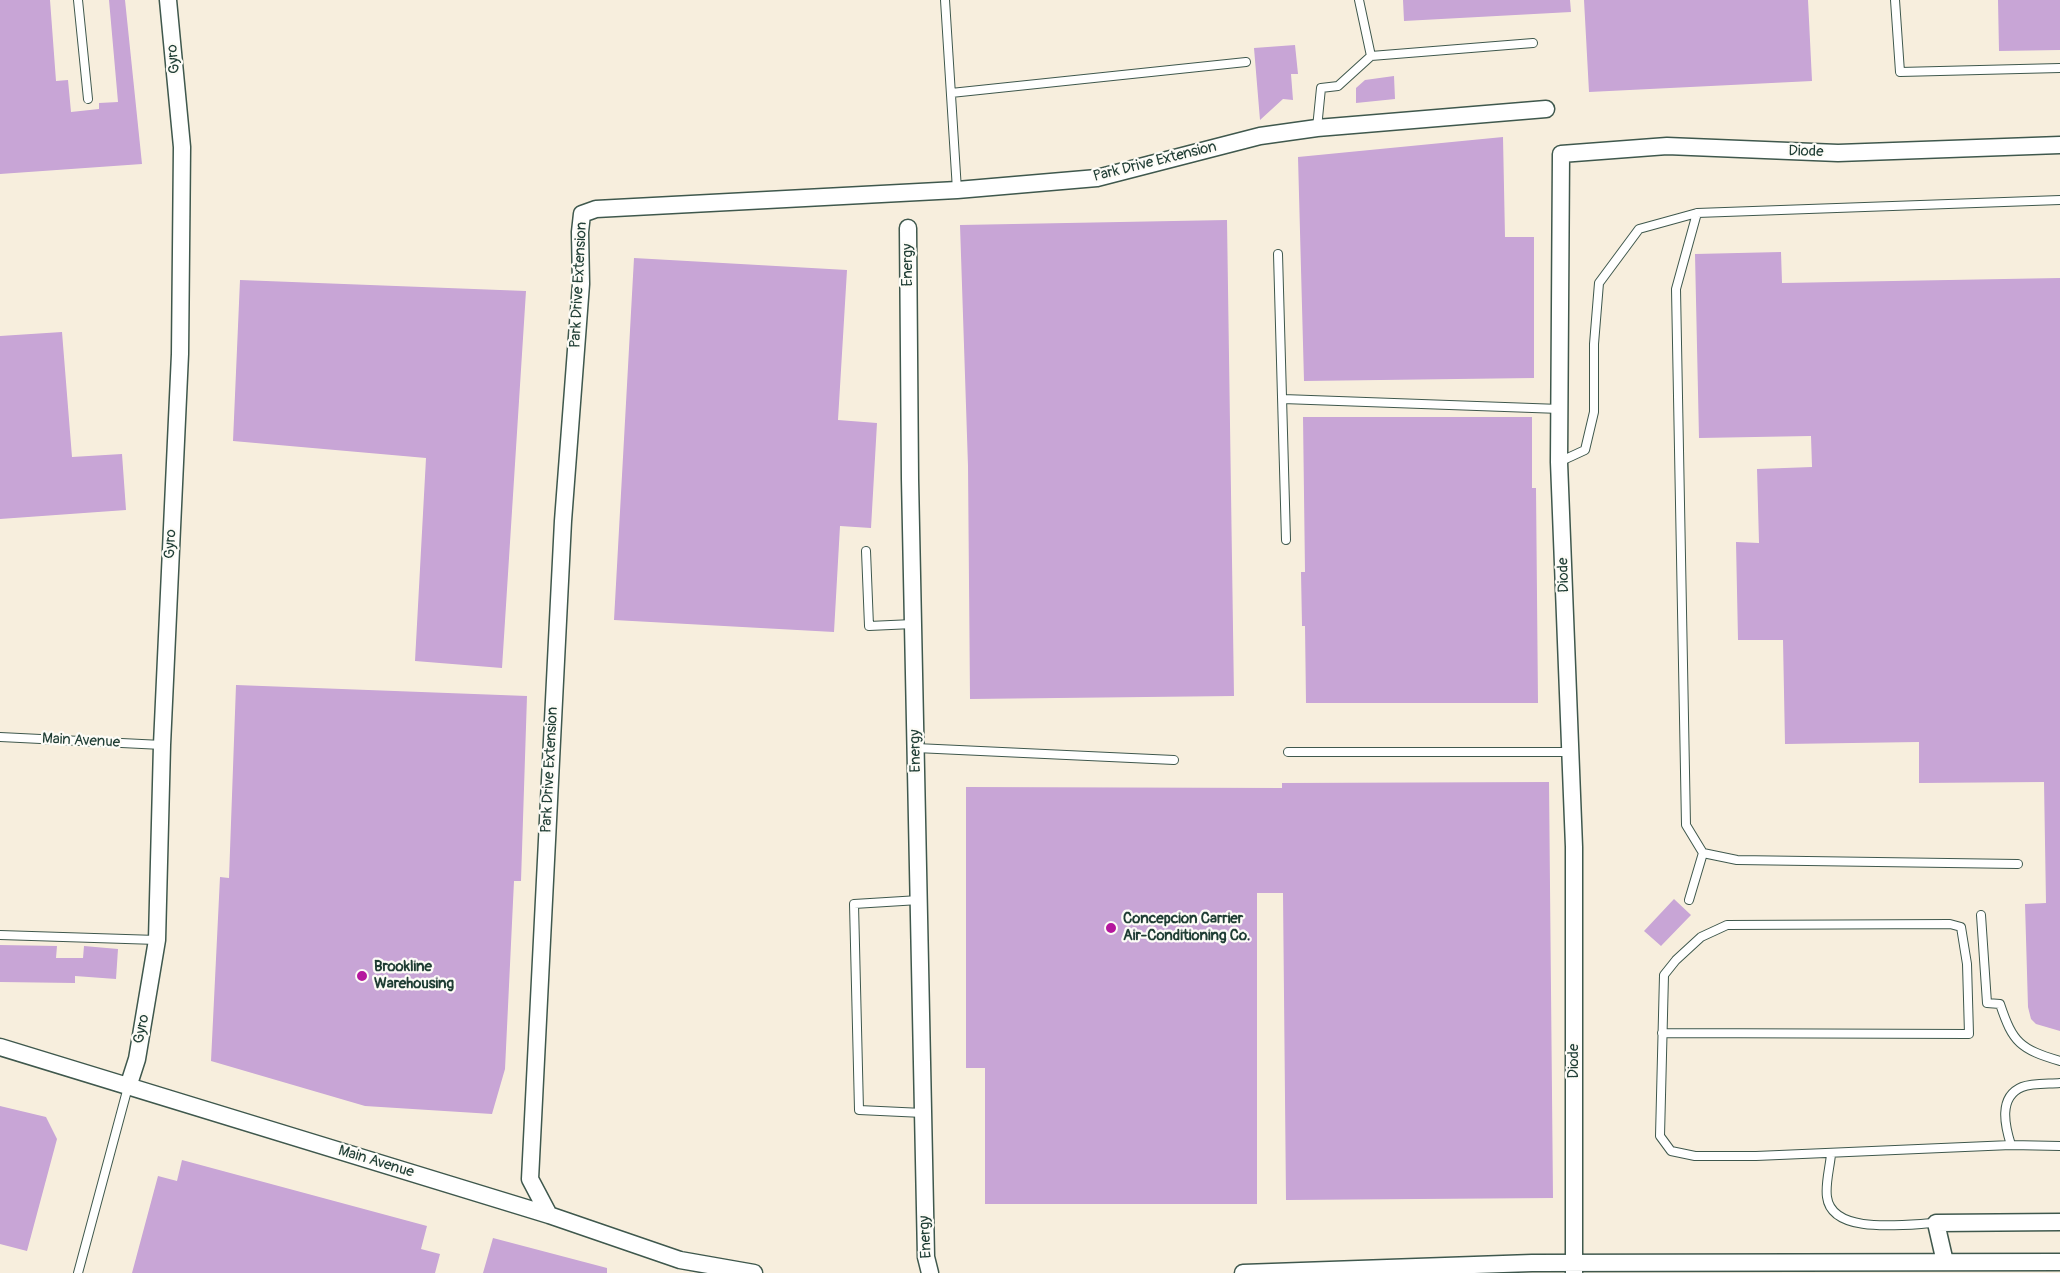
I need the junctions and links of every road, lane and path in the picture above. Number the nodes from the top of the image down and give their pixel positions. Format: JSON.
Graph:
{"nodes":[{"id":1,"x":78,"y":0,"type":"edge"},
{"id":2,"x":168,"y":0,"type":"edge"},
{"id":3,"x":945,"y":0,"type":"edge"},
{"id":4,"x":1359,"y":0,"type":"edge"},
{"id":5,"x":1895,"y":0,"type":"edge"},
{"id":6,"x":1533,"y":43,"type":"dead end"},
{"id":7,"x":1371,"y":56,"type":"junction"},
{"id":8,"x":1246,"y":62,"type":"dead end"},
{"id":9,"x":2060,"y":68,"type":"edge"},
{"id":10,"x":951,"y":93,"type":"junction"},
{"id":11,"x":88,"y":99,"type":"dead end"},
{"id":12,"x":1546,"y":109,"type":"dead end"},
{"id":13,"x":1317,"y":128,"type":"junction"},
{"id":14,"x":2060,"y":145,"type":"edge"},
{"id":15,"x":957,"y":190,"type":"junction"},
{"id":16,"x":2060,"y":200,"type":"edge"},
{"id":17,"x":1697,"y":213,"type":"junction"},
{"id":18,"x":908,"y":228,"type":"dead end"},
{"id":19,"x":1278,"y":254,"type":"dead end"},
{"id":20,"x":1283,"y":399,"type":"junction"},
{"id":21,"x":1560,"y":410,"type":"junction"},
{"id":22,"x":1559,"y":462,"type":"junction"},
{"id":23,"x":1286,"y":540,"type":"dead end"},
{"id":24,"x":866,"y":552,"type":"dead end"},
{"id":25,"x":914,"y":624,"type":"junction"},
{"id":26,"x":0,"y":737,"type":"edge"},
{"id":27,"x":162,"y":745,"type":"junction"},
{"id":28,"x":916,"y":748,"type":"junction"},
{"id":29,"x":1288,"y":752,"type":"dead end"},
{"id":30,"x":1570,"y":752,"type":"junction"},
{"id":31,"x":1174,"y":760,"type":"dead end"},
{"id":32,"x":1703,"y":853,"type":"junction"},
{"id":33,"x":2018,"y":864,"type":"dead end"},
{"id":34,"x":919,"y":900,"type":"junction"},
{"id":35,"x":1689,"y":900,"type":"dead end"},
{"id":36,"x":1981,"y":915,"type":"dead end"},
{"id":37,"x":0,"y":935,"type":"edge"},
{"id":38,"x":157,"y":940,"type":"junction"},
{"id":39,"x":1662,"y":1033,"type":"junction"},
{"id":40,"x":0,"y":1047,"type":"edge"},
{"id":41,"x":2060,"y":1061,"type":"edge"},
{"id":42,"x":2060,"y":1083,"type":"edge"},
{"id":43,"x":128,"y":1087,"type":"junction"},
{"id":44,"x":923,"y":1113,"type":"junction"},
{"id":45,"x":2011,"y":1145,"type":"junction"},
{"id":46,"x":2060,"y":1146,"type":"edge"},
{"id":47,"x":1831,"y":1154,"type":"junction"},
{"id":48,"x":549,"y":1215,"type":"junction"},
{"id":49,"x":2060,"y":1222,"type":"edge"},
{"id":50,"x":1936,"y":1223,"type":"junction"},
{"id":51,"x":1946,"y":1262,"type":"junction"},
{"id":52,"x":2060,"y":1262,"type":"edge"},
{"id":53,"x":678,"y":1267,"type":"edge"},
{"id":54,"x":1574,"y":1268,"type":"edge"},
{"id":55,"x":78,"y":1273,"type":"edge"},
{"id":56,"x":754,"y":1273,"type":"edge"},
{"id":57,"x":930,"y":1273,"type":"edge"},
{"id":58,"x":1243,"y":1273,"type":"edge"}],
"edges":[{"from":1,"to":11,"type":"lane"},
{"from":2,"to":27,"type":"street","name":"Gyro"},
{"from":3,"to":10,"type":"lane"},
{"from":4,"to":7,"type":"lane"},
{"from":5,"to":9,"type":"lane"},
{"from":6,"to":7,"type":"lane"},
{"from":7,"to":13,"type":"lane"},
{"from":8,"to":10,"type":"lane"},
{"from":10,"to":15,"type":"lane"},
{"from":12,"to":13,"type":"street","name":"Park Drive Extension"},
{"from":13,"to":15,"type":"street","name":"Park Drive Extension"},
{"from":14,"to":21,"type":"street","name":"Diode"},
{"from":15,"to":48,"type":"street","name":"Park Drive Extension"},
{"from":16,"to":17,"type":"lane"},
{"from":17,"to":22,"type":"lane"},
{"from":17,"to":32,"type":"lane"},
{"from":18,"to":25,"type":"street","name":"Energy"},
{"from":19,"to":20,"type":"lane"},
{"from":20,"to":21,"type":"lane"},
{"from":20,"to":23,"type":"lane"},
{"from":21,"to":22,"type":"street","name":"Diode"},
{"from":22,"to":30,"type":"street","name":"Diode"},
{"from":24,"to":25,"type":"lane"},
{"from":25,"to":28,"type":"street","name":"Energy"},
{"from":26,"to":27,"type":"lane","name":"Main Avenue"},
{"from":27,"to":38,"type":"street","name":"Gyro"},
{"from":28,"to":31,"type":"lane"},
{"from":28,"to":34,"type":"street","name":"Energy"},
{"from":29,"to":30,"type":"lane"},
{"from":30,"to":54,"type":"street","name":"Diode"},
{"from":32,"to":33,"type":"lane"},
{"from":32,"to":35,"type":"lane"},
{"from":34,"to":44,"type":"street","name":"Energy"},
{"from":34,"to":44,"type":"lane"},
{"from":36,"to":41,"type":"lane"},
{"from":37,"to":38,"type":"lane"},
{"from":38,"to":43,"type":"street","name":"Gyro"},
{"from":39,"to":39,"type":"lane"},
{"from":39,"to":47,"type":"lane"},
{"from":40,"to":43,"type":"street","name":"Main Avenue"},
{"from":42,"to":45,"type":"lane"},
{"from":43,"to":48,"type":"street","name":"Main Avenue"},
{"from":43,"to":55,"type":"lane"},
{"from":44,"to":57,"type":"street","name":"Energy"},
{"from":45,"to":46,"type":"lane"},
{"from":45,"to":47,"type":"lane"},
{"from":47,"to":50,"type":"lane"},
{"from":48,"to":53,"type":"street","name":"Main Avenue"},
{"from":49,"to":50,"type":"street"},
{"from":50,"to":51,"type":"street"},
{"from":51,"to":52,"type":"street"},
{"from":51,"to":54,"type":"street"},
{"from":53,"to":56,"type":"street","name":"Main Avenue"},
{"from":54,"to":58,"type":"street"}]}
